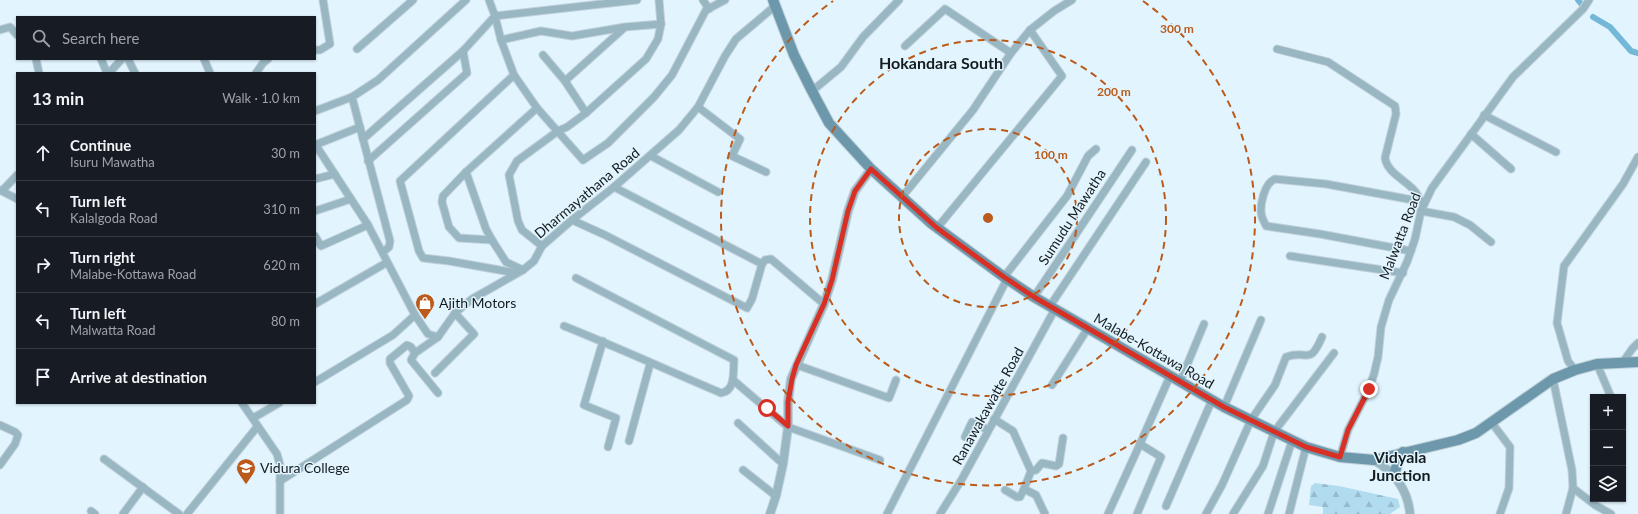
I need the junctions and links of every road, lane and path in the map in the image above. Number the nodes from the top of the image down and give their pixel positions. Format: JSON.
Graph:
{"nodes":[{"id":1,"x":323,"y":0,"type":"edge"},
{"id":2,"x":413,"y":0,"type":"edge"},
{"id":3,"x":466,"y":0,"type":"edge"},
{"id":4,"x":489,"y":0,"type":"edge"},
{"id":5,"x":637,"y":0,"type":"edge"},
{"id":6,"x":659,"y":0,"type":"edge"},
{"id":7,"x":702,"y":0,"type":"edge"},
{"id":8,"x":726,"y":0,"type":"edge"},
{"id":9,"x":899,"y":0,"type":"edge"},
{"id":10,"x":1072,"y":0,"type":"edge"},
{"id":11,"x":1589,"y":0,"type":"edge"},
{"id":12,"x":774,"y":3,"type":"edge"},
{"id":13,"x":709,"y":9,"type":"junction"},
{"id":14,"x":495,"y":16,"type":"junction"},
{"id":15,"x":661,"y":24,"type":"junction"},
{"id":16,"x":625,"y":27,"type":"junction"},
{"id":17,"x":0,"y":30,"type":"edge"},
{"id":18,"x":1030,"y":30,"type":"junction"},
{"id":19,"x":16,"y":34,"type":"edge"},
{"id":20,"x":501,"y":40,"type":"junction"},
{"id":21,"x":905,"y":46,"type":"dead end"},
{"id":22,"x":358,"y":49,"type":"dead end"},
{"id":23,"x":316,"y":50,"type":"edge"},
{"id":24,"x":1277,"y":50,"type":"dead end"},
{"id":25,"x":463,"y":51,"type":"junction"},
{"id":26,"x":1011,"y":53,"type":"junction"},
{"id":27,"x":542,"y":55,"type":"dead end"},
{"id":28,"x":36,"y":60,"type":"edge"},
{"id":29,"x":102,"y":60,"type":"edge"},
{"id":30,"x":121,"y":60,"type":"edge"},
{"id":31,"x":128,"y":60,"type":"edge"},
{"id":32,"x":204,"y":60,"type":"edge"},
{"id":33,"x":267,"y":60,"type":"edge"},
{"id":34,"x":39,"y":72,"type":"edge"},
{"id":35,"x":108,"y":72,"type":"edge"},
{"id":36,"x":109,"y":72,"type":"edge"},
{"id":37,"x":134,"y":72,"type":"edge"},
{"id":38,"x":210,"y":72,"type":"edge"},
{"id":39,"x":257,"y":72,"type":"edge"},
{"id":40,"x":514,"y":75,"type":"junction"},
{"id":41,"x":565,"y":81,"type":"junction"},
{"id":42,"x":812,"y":91,"type":"junction"},
{"id":43,"x":352,"y":97,"type":"junction"},
{"id":44,"x":698,"y":107,"type":"junction"},
{"id":45,"x":537,"y":108,"type":"junction"},
{"id":46,"x":316,"y":111,"type":"edge"},
{"id":47,"x":586,"y":113,"type":"junction"},
{"id":48,"x":1484,"y":115,"type":"junction"},
{"id":49,"x":360,"y":128,"type":"junction"},
{"id":50,"x":558,"y":131,"type":"junction"},
{"id":51,"x":1471,"y":134,"type":"junction"},
{"id":52,"x":363,"y":139,"type":"junction"},
{"id":53,"x":316,"y":145,"type":"edge"},
{"id":54,"x":316,"y":146,"type":"edge"},
{"id":55,"x":1096,"y":149,"type":"dead end"},
{"id":56,"x":1132,"y":150,"type":"dead end"},
{"id":57,"x":1556,"y":152,"type":"dead end"},
{"id":58,"x":651,"y":156,"type":"junction"},
{"id":59,"x":1638,"y":157,"type":"edge"},
{"id":60,"x":368,"y":161,"type":"junction"},
{"id":61,"x":1146,"y":162,"type":"dead end"},
{"id":62,"x":871,"y":169,"type":"junction"},
{"id":63,"x":1511,"y":169,"type":"dead end"},
{"id":64,"x":466,"y":172,"type":"junction"},
{"id":65,"x":766,"y":172,"type":"dead end"},
{"id":66,"x":335,"y":174,"type":"junction"},
{"id":67,"x":16,"y":176,"type":"edge"},
{"id":68,"x":316,"y":179,"type":"edge"},
{"id":69,"x":614,"y":187,"type":"junction"},
{"id":70,"x":1,"y":191,"type":"edge"},
{"id":71,"x":718,"y":192,"type":"dead end"},
{"id":72,"x":902,"y":197,"type":"junction"},
{"id":73,"x":16,"y":198,"type":"edge"},
{"id":74,"x":351,"y":199,"type":"junction"},
{"id":75,"x":1422,"y":202,"type":"junction"},
{"id":76,"x":1421,"y":210,"type":"junction"},
{"id":77,"x":316,"y":211,"type":"edge"},
{"id":78,"x":572,"y":220,"type":"junction"},
{"id":79,"x":368,"y":225,"type":"junction"},
{"id":80,"x":937,"y":228,"type":"junction"},
{"id":81,"x":316,"y":238,"type":"edge"},
{"id":82,"x":492,"y":240,"type":"junction"},
{"id":83,"x":1491,"y":242,"type":"dead end"},
{"id":84,"x":542,"y":246,"type":"junction"},
{"id":85,"x":1410,"y":251,"type":"junction"},
{"id":86,"x":383,"y":252,"type":"junction"},
{"id":87,"x":1290,"y":256,"type":"dead end"},
{"id":88,"x":386,"y":263,"type":"junction"},
{"id":89,"x":762,"y":264,"type":"junction"},
{"id":90,"x":519,"y":272,"type":"junction"},
{"id":91,"x":1403,"y":273,"type":"junction"},
{"id":92,"x":576,"y":278,"type":"dead end"},
{"id":93,"x":1005,"y":278,"type":"junction"},
{"id":94,"x":1034,"y":297,"type":"junction"},
{"id":95,"x":316,"y":303,"type":"edge"},
{"id":96,"x":824,"y":304,"type":"junction"},
{"id":97,"x":1052,"y":308,"type":"junction"},
{"id":98,"x":455,"y":313,"type":"junction"},
{"id":99,"x":415,"y":315,"type":"junction"},
{"id":100,"x":1261,"y":320,"type":"dead end"},
{"id":101,"x":1204,"y":324,"type":"dead end"},
{"id":102,"x":564,"y":326,"type":"dead end"},
{"id":103,"x":1088,"y":328,"type":"junction"},
{"id":104,"x":438,"y":337,"type":"junction"},
{"id":105,"x":1322,"y":337,"type":"dead end"},
{"id":106,"x":603,"y":341,"type":"junction"},
{"id":107,"x":1638,"y":343,"type":"edge"},
{"id":108,"x":415,"y":353,"type":"junction"},
{"id":109,"x":1334,"y":353,"type":"dead end"},
{"id":110,"x":1623,"y":362,"type":"junction"},
{"id":111,"x":1638,"y":362,"type":"edge"},
{"id":112,"x":650,"y":364,"type":"junction"},
{"id":113,"x":1597,"y":364,"type":"junction"},
{"id":114,"x":796,"y":365,"type":"junction"},
{"id":115,"x":1575,"y":370,"type":"junction"},
{"id":116,"x":435,"y":373,"type":"dead end"},
{"id":117,"x":1170,"y":376,"type":"junction"},
{"id":118,"x":1554,"y":379,"type":"junction"},
{"id":119,"x":733,"y":380,"type":"junction"},
{"id":120,"x":896,"y":380,"type":"dead end"},
{"id":121,"x":316,"y":381,"type":"edge"},
{"id":122,"x":1180,"y":382,"type":"junction"},
{"id":123,"x":1052,"y":385,"type":"dead end"},
{"id":124,"x":438,"y":393,"type":"dead end"},
{"id":125,"x":1610,"y":394,"type":"edge"},
{"id":126,"x":1212,"y":400,"type":"junction"},
{"id":127,"x":243,"y":404,"type":"edge"},
{"id":128,"x":277,"y":404,"type":"edge"},
{"id":129,"x":1224,"y":407,"type":"junction"},
{"id":130,"x":253,"y":418,"type":"junction"},
{"id":131,"x":994,"y":419,"type":"junction"},
{"id":132,"x":1251,"y":420,"type":"junction"},
{"id":133,"x":738,"y":423,"type":"dead end"},
{"id":134,"x":1492,"y":423,"type":"junction"},
{"id":135,"x":0,"y":425,"type":"edge"},
{"id":136,"x":788,"y":426,"type":"junction"},
{"id":137,"x":257,"y":427,"type":"junction"},
{"id":138,"x":988,"y":430,"type":"junction"},
{"id":139,"x":1274,"y":432,"type":"junction"},
{"id":140,"x":965,"y":437,"type":"dead end"},
{"id":141,"x":1063,"y":438,"type":"dead end"},
{"id":142,"x":629,"y":441,"type":"dead end"},
{"id":143,"x":1292,"y":441,"type":"junction"},
{"id":144,"x":1140,"y":444,"type":"junction"},
{"id":145,"x":608,"y":446,"type":"dead end"},
{"id":146,"x":1306,"y":447,"type":"junction"},
{"id":147,"x":1403,"y":452,"type":"junction"},
{"id":148,"x":1340,"y":457,"type":"junction"},
{"id":149,"x":104,"y":459,"type":"dead end"},
{"id":150,"x":880,"y":460,"type":"dead end"},
{"id":151,"x":1374,"y":460,"type":"junction"},
{"id":152,"x":784,"y":464,"type":"junction"},
{"id":153,"x":0,"y":465,"type":"edge"},
{"id":154,"x":743,"y":470,"type":"dead end"},
{"id":155,"x":1031,"y":471,"type":"junction"},
{"id":156,"x":1394,"y":475,"type":"junction"},
{"id":157,"x":280,"y":481,"type":"junction"},
{"id":158,"x":142,"y":487,"type":"junction"},
{"id":159,"x":1573,"y":488,"type":"junction"},
{"id":160,"x":1024,"y":489,"type":"junction"},
{"id":161,"x":1005,"y":490,"type":"dead end"},
{"id":162,"x":776,"y":496,"type":"junction"},
{"id":163,"x":1166,"y":506,"type":"dead end"},
{"id":164,"x":123,"y":514,"type":"edge"},
{"id":165,"x":179,"y":514,"type":"edge"},
{"id":166,"x":187,"y":514,"type":"edge"},
{"id":167,"x":280,"y":514,"type":"edge"},
{"id":168,"x":770,"y":514,"type":"edge"},
{"id":169,"x":887,"y":514,"type":"edge"},
{"id":170,"x":940,"y":514,"type":"edge"},
{"id":171,"x":1045,"y":514,"type":"edge"},
{"id":172,"x":1108,"y":514,"type":"edge"},
{"id":173,"x":1137,"y":514,"type":"edge"},
{"id":174,"x":1206,"y":514,"type":"edge"},
{"id":175,"x":1233,"y":514,"type":"edge"},
{"id":176,"x":1268,"y":514,"type":"edge"},
{"id":177,"x":1289,"y":514,"type":"edge"},
{"id":178,"x":1410,"y":514,"type":"edge"},
{"id":179,"x":1500,"y":514,"type":"edge"},
{"id":180,"x":1566,"y":514,"type":"edge"},
{"id":181,"x":1611,"y":514,"type":"edge"}],
"edges":[{"from":1,"to":23,"type":"street"},
{"from":2,"to":22,"type":"street"},
{"from":3,"to":43,"type":"street"},
{"from":4,"to":14,"type":"street"},
{"from":5,"to":14,"type":"street"},
{"from":6,"to":15,"type":"street"},
{"from":7,"to":13,"type":"street"},
{"from":8,"to":13,"type":"street"},
{"from":9,"to":42,"type":"street"},
{"from":10,"to":18,"type":"street"},
{"from":11,"to":48,"type":"street","name":"Malwatta Road"},
{"from":12,"to":42,"type":"main road","name":"Malabe-Kottawa Road"},
{"from":12,"to":44,"type":"street","name":"Dharmayathana Road"},
{"from":13,"to":50,"type":"street"},
{"from":14,"to":20,"type":"street"},
{"from":14,"to":25,"type":"street"},
{"from":15,"to":16,"type":"street"},
{"from":15,"to":47,"type":"street"},
{"from":16,"to":20,"type":"street"},
{"from":16,"to":41,"type":"street"},
{"from":17,"to":19,"type":"street"},
{"from":18,"to":26,"type":"street"},
{"from":18,"to":80,"type":"street"},
{"from":20,"to":40,"type":"street"},
{"from":21,"to":26,"type":"street"},
{"from":24,"to":75,"type":"street"},
{"from":25,"to":52,"type":"street"},
{"from":25,"to":60,"type":"street"},
{"from":26,"to":72,"type":"street"},
{"from":27,"to":41,"type":"street"},
{"from":28,"to":34,"type":"street"},
{"from":29,"to":35,"type":"street"},
{"from":30,"to":36,"type":"street"},
{"from":31,"to":37,"type":"street"},
{"from":32,"to":38,"type":"street"},
{"from":33,"to":39,"type":"street"},
{"from":40,"to":45,"type":"street"},
{"from":40,"to":90,"type":"street"},
{"from":41,"to":47,"type":"street"},
{"from":42,"to":62,"type":"main road","name":"Malabe-Kottawa Road"},
{"from":43,"to":46,"type":"street"},
{"from":43,"to":49,"type":"street"},
{"from":44,"to":58,"type":"street","name":"Dharmayathana Road"},
{"from":44,"to":65,"type":"street"},
{"from":45,"to":50,"type":"street"},
{"from":45,"to":64,"type":"street"},
{"from":47,"to":50,"type":"street"},
{"from":48,"to":51,"type":"street","name":"Malwatta Road"},
{"from":48,"to":57,"type":"street"},
{"from":49,"to":52,"type":"street"},
{"from":49,"to":53,"type":"street"},
{"from":50,"to":84,"type":"street"},
{"from":51,"to":63,"type":"street"},
{"from":51,"to":75,"type":"street","name":"Malwatta Road"},
{"from":52,"to":60,"type":"street"},
{"from":54,"to":66,"type":"street"},
{"from":55,"to":93,"type":"street"},
{"from":56,"to":94,"type":"street","name":"Sumudu Mawatha"},
{"from":58,"to":69,"type":"street","name":"Dharmayathana Road"},
{"from":58,"to":71,"type":"street"},
{"from":59,"to":115,"type":"street"},
{"from":60,"to":86,"type":"street"},
{"from":61,"to":97,"type":"street","name":"Ranawakawatte Road"},
{"from":62,"to":72,"type":"main road","name":"Malabe-Kottawa Road"},
{"from":62,"to":96,"type":"street"},
{"from":64,"to":82,"type":"street"},
{"from":64,"to":82,"type":"street"},
{"from":66,"to":68,"type":"street"},
{"from":66,"to":74,"type":"street"},
{"from":67,"to":70,"type":"street"},
{"from":69,"to":78,"type":"street","name":"Dharmayathana Road"},
{"from":69,"to":89,"type":"street"},
{"from":70,"to":73,"type":"street"},
{"from":72,"to":80,"type":"main road","name":"Malabe-Kottawa Road"},
{"from":74,"to":77,"type":"street"},
{"from":74,"to":79,"type":"street"},
{"from":75,"to":76,"type":"street","name":"Malwatta Road"},
{"from":75,"to":85,"type":"street"},
{"from":76,"to":83,"type":"street"},
{"from":76,"to":85,"type":"street","name":"Malwatta Road"},
{"from":78,"to":84,"type":"street","name":"Dharmayathana Road"},
{"from":78,"to":89,"type":"street"},
{"from":79,"to":81,"type":"street"},
{"from":79,"to":86,"type":"street"},
{"from":80,"to":93,"type":"main road","name":"Malabe-Kottawa Road"},
{"from":82,"to":90,"type":"street"},
{"from":84,"to":90,"type":"street","name":"Dharmayathana Road"},
{"from":85,"to":91,"type":"street","name":"Malwatta Road"},
{"from":86,"to":88,"type":"street"},
{"from":87,"to":91,"type":"street"},
{"from":88,"to":95,"type":"street"},
{"from":88,"to":99,"type":"street"},
{"from":89,"to":96,"type":"street"},
{"from":90,"to":98,"type":"street","name":"Dharmayathana Road"},
{"from":91,"to":148,"type":"street","name":"Malwatta Road"},
{"from":92,"to":119,"type":"street"},
{"from":93,"to":94,"type":"main road","name":"Malabe-Kottawa Road"},
{"from":93,"to":169,"type":"street"},
{"from":94,"to":97,"type":"main road","name":"Malabe-Kottawa Road"},
{"from":96,"to":114,"type":"street"},
{"from":97,"to":103,"type":"main road","name":"Malabe-Kottawa Road"},
{"from":97,"to":131,"type":"street","name":"Ranawakawatte Road"},
{"from":98,"to":104,"type":"street","name":"Dharmayathana Road"},
{"from":98,"to":116,"type":"street"},
{"from":99,"to":104,"type":"street"},
{"from":99,"to":121,"type":"street"},
{"from":100,"to":129,"type":"street"},
{"from":101,"to":122,"type":"street"},
{"from":102,"to":106,"type":"street"},
{"from":103,"to":117,"type":"main road","name":"Malabe-Kottawa Road"},
{"from":103,"to":123,"type":"street"},
{"from":104,"to":108,"type":"street","name":"Dharmayathana Road"},
{"from":105,"to":132,"type":"street"},
{"from":106,"to":112,"type":"street"},
{"from":106,"to":145,"type":"street"},
{"from":107,"to":110,"type":"street"},
{"from":108,"to":124,"type":"street"},
{"from":108,"to":157,"type":"street"},
{"from":109,"to":139,"type":"street"},
{"from":110,"to":111,"type":"main road","name":"Malabe-Kottawa Road"},
{"from":110,"to":113,"type":"main road","name":"Malabe-Kottawa Road"},
{"from":112,"to":119,"type":"street"},
{"from":112,"to":142,"type":"street"},
{"from":113,"to":115,"type":"main road","name":"Malabe-Kottawa Road"},
{"from":113,"to":125,"type":"street"},
{"from":114,"to":120,"type":"street"},
{"from":114,"to":136,"type":"street"},
{"from":115,"to":118,"type":"main road","name":"Malabe-Kottawa Road"},
{"from":117,"to":122,"type":"main road","name":"Malabe-Kottawa Road"},
{"from":117,"to":144,"type":"street"},
{"from":118,"to":134,"type":"main road","name":"Malabe-Kottawa Road"},
{"from":118,"to":159,"type":"street"},
{"from":119,"to":136,"type":"street"},
{"from":122,"to":126,"type":"main road","name":"Malabe-Kottawa Road"},
{"from":126,"to":129,"type":"main road","name":"Malabe-Kottawa Road"},
{"from":126,"to":163,"type":"street"},
{"from":127,"to":130,"type":"street"},
{"from":128,"to":130,"type":"street"},
{"from":129,"to":132,"type":"main road","name":"Malabe-Kottawa Road"},
{"from":130,"to":137,"type":"street"},
{"from":131,"to":138,"type":"street","name":"Ranawakawatte Road"},
{"from":131,"to":155,"type":"street"},
{"from":132,"to":139,"type":"main road","name":"Malabe-Kottawa Road"},
{"from":132,"to":174,"type":"street"},
{"from":133,"to":152,"type":"street"},
{"from":134,"to":147,"type":"main road","name":"Malabe-Kottawa Road"},
{"from":134,"to":179,"type":"street"},
{"from":135,"to":153,"type":"street"},
{"from":136,"to":150,"type":"street"},
{"from":136,"to":152,"type":"street"},
{"from":137,"to":157,"type":"street"},
{"from":137,"to":166,"type":"street"},
{"from":138,"to":140,"type":"street"},
{"from":138,"to":170,"type":"street","name":"Ranawakawatte Road"},
{"from":139,"to":143,"type":"main road","name":"Malabe-Kottawa Road"},
{"from":139,"to":175,"type":"street"},
{"from":141,"to":155,"type":"street"},
{"from":143,"to":146,"type":"main road","name":"Malabe-Kottawa Road"},
{"from":143,"to":176,"type":"street"},
{"from":144,"to":172,"type":"street"},
{"from":144,"to":173,"type":"street"},
{"from":146,"to":148,"type":"main road","name":"Malabe-Kottawa Road"},
{"from":146,"to":177,"type":"street"},
{"from":147,"to":151,"type":"main road","name":"Malabe-Kottawa Road"},
{"from":147,"to":156,"type":"main road"},
{"from":148,"to":151,"type":"main road","name":"Malabe-Kottawa Road"},
{"from":149,"to":158,"type":"street"},
{"from":151,"to":156,"type":"street"},
{"from":152,"to":162,"type":"street"},
{"from":154,"to":162,"type":"street"},
{"from":155,"to":160,"type":"street"},
{"from":156,"to":178,"type":"street"},
{"from":157,"to":167,"type":"street"},
{"from":158,"to":164,"type":"street"},
{"from":158,"to":165,"type":"street"},
{"from":159,"to":180,"type":"street"},
{"from":159,"to":181,"type":"street"},
{"from":160,"to":161,"type":"street"},
{"from":160,"to":171,"type":"street"},
{"from":162,"to":168,"type":"street"}]}
